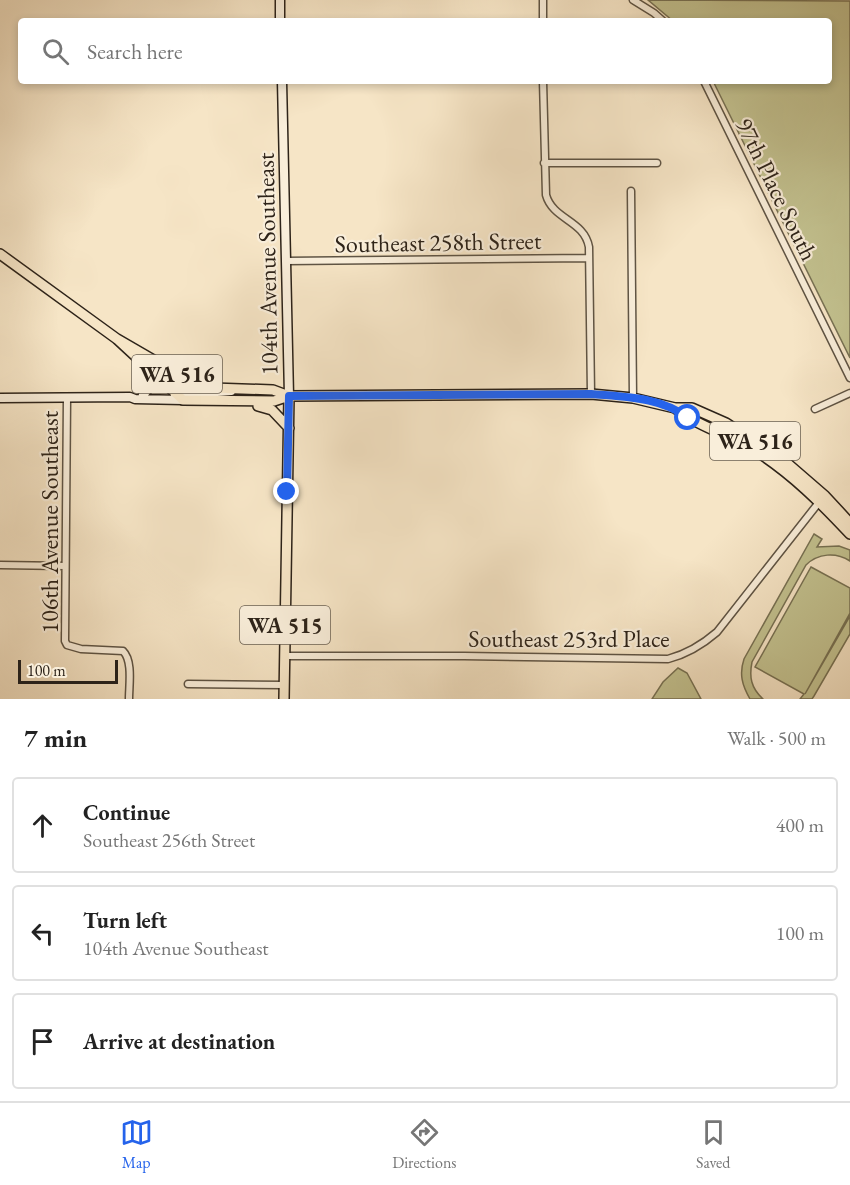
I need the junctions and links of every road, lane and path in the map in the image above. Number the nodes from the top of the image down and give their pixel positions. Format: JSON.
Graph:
{"nodes":[{"id":1,"x":280,"y":0,"type":"edge"},
{"id":2,"x":543,"y":0,"type":"edge"},
{"id":3,"x":633,"y":0,"type":"edge"},
{"id":4,"x":280,"y":18,"type":"edge"},
{"id":5,"x":543,"y":18,"type":"edge"},
{"id":6,"x":660,"y":18,"type":"edge"},
{"id":7,"x":282,"y":84,"type":"edge"},
{"id":8,"x":543,"y":84,"type":"edge"},
{"id":9,"x":705,"y":84,"type":"edge"},
{"id":10,"x":544,"y":163,"type":"junction"},
{"id":11,"x":657,"y":163,"type":"dead end"},
{"id":12,"x":630,"y":191,"type":"dead end"},
{"id":13,"x":0,"y":254,"type":"edge"},
{"id":14,"x":590,"y":258,"type":"junction"},
{"id":15,"x":286,"y":261,"type":"junction"},
{"id":16,"x":117,"y":339,"type":"junction"},
{"id":17,"x":131,"y":353,"type":"junction"},
{"id":18,"x":164,"y":366,"type":"junction"},
{"id":19,"x":152,"y":371,"type":"junction"},
{"id":20,"x":850,"y":378,"type":"edge"},
{"id":21,"x":245,"y":390,"type":"junction"},
{"id":22,"x":850,"y":393,"type":"edge"},
{"id":23,"x":143,"y":394,"type":"junction"},
{"id":24,"x":591,"y":394,"type":"junction"},
{"id":25,"x":289,"y":396,"type":"junction"},
{"id":26,"x":130,"y":397,"type":"junction"},
{"id":27,"x":180,"y":397,"type":"junction"},
{"id":28,"x":0,"y":398,"type":"edge"},
{"id":29,"x":67,"y":398,"type":"junction"},
{"id":30,"x":633,"y":398,"type":"junction"},
{"id":31,"x":244,"y":402,"type":"junction"},
{"id":32,"x":815,"y":409,"type":"dead end"},
{"id":33,"x":289,"y":428,"type":"junction"},
{"id":34,"x":822,"y":499,"type":"junction"},
{"id":35,"x":850,"y":523,"type":"edge"},
{"id":36,"x":850,"y":534,"type":"edge"},
{"id":37,"x":0,"y":565,"type":"edge"},
{"id":38,"x":66,"y":566,"type":"junction"},
{"id":39,"x":284,"y":656,"type":"junction"},
{"id":40,"x":188,"y":684,"type":"dead end"},
{"id":41,"x":284,"y":685,"type":"junction"},
{"id":42,"x":129,"y":699,"type":"edge"},
{"id":43,"x":284,"y":699,"type":"edge"}],
"edges":[{"from":1,"to":4,"type":"street"},
{"from":2,"to":5,"type":"street"},
{"from":3,"to":6,"type":"street"},
{"from":7,"to":15,"type":"street","name":"104th Avenue Southeast"},
{"from":8,"to":10,"type":"street"},
{"from":9,"to":20,"type":"street","name":"97th Place South"},
{"from":10,"to":11,"type":"street"},
{"from":10,"to":14,"type":"street"},
{"from":12,"to":30,"type":"street"},
{"from":13,"to":16,"type":"main road","number":"WA 516"},
{"from":14,"to":15,"type":"street","name":"Southeast 258th Street"},
{"from":14,"to":24,"type":"street"},
{"from":15,"to":25,"type":"street","name":"104th Avenue Southeast"},
{"from":16,"to":17,"type":"main road","number":"WA 516"},
{"from":16,"to":18,"type":"main road","number":"WA 516"},
{"from":17,"to":18,"type":"main road"},
{"from":17,"to":19,"type":"main road","number":"WA 516"},
{"from":18,"to":21,"type":"main road","number":"WA 516"},
{"from":19,"to":23,"type":"street"},
{"from":19,"to":27,"type":"main road","number":"WA 516"},
{"from":21,"to":25,"type":"main road","number":"WA 516"},
{"from":21,"to":27,"type":"street","number":"WA 516"},
{"from":22,"to":32,"type":"street"},
{"from":23,"to":26,"type":"street"},
{"from":23,"to":27,"type":"street"},
{"from":24,"to":25,"type":"main road","number":"WA 516"},
{"from":24,"to":30,"type":"main road","number":"WA 516"},
{"from":25,"to":31,"type":"main road","number":"WA 516"},
{"from":25,"to":33,"type":"main road","name":"104th Avenue Southeast","number":"WA 515"},
{"from":26,"to":27,"type":"street"},
{"from":26,"to":29,"type":"street"},
{"from":27,"to":31,"type":"main road","number":"WA 516"},
{"from":28,"to":29,"type":"street"},
{"from":29,"to":38,"type":"street","name":"106th Avenue Southeast"},
{"from":30,"to":34,"type":"main road","number":"WA 516"},
{"from":31,"to":33,"type":"main road"},
{"from":33,"to":39,"type":"main road","name":"104th Avenue Southeast","number":"WA 515"},
{"from":34,"to":35,"type":"main road","number":"WA 516"},
{"from":34,"to":36,"type":"main road","number":"WA 516"},
{"from":34,"to":39,"type":"street","name":"Southeast 253rd Place"},
{"from":37,"to":38,"type":"street"},
{"from":38,"to":42,"type":"street","name":"106th Avenue Southeast"},
{"from":39,"to":41,"type":"main road","name":"104th Avenue Southeast","number":"WA 515"},
{"from":40,"to":41,"type":"street"},
{"from":41,"to":43,"type":"main road","name":"104th Avenue Southeast","number":"WA 515"}]}
